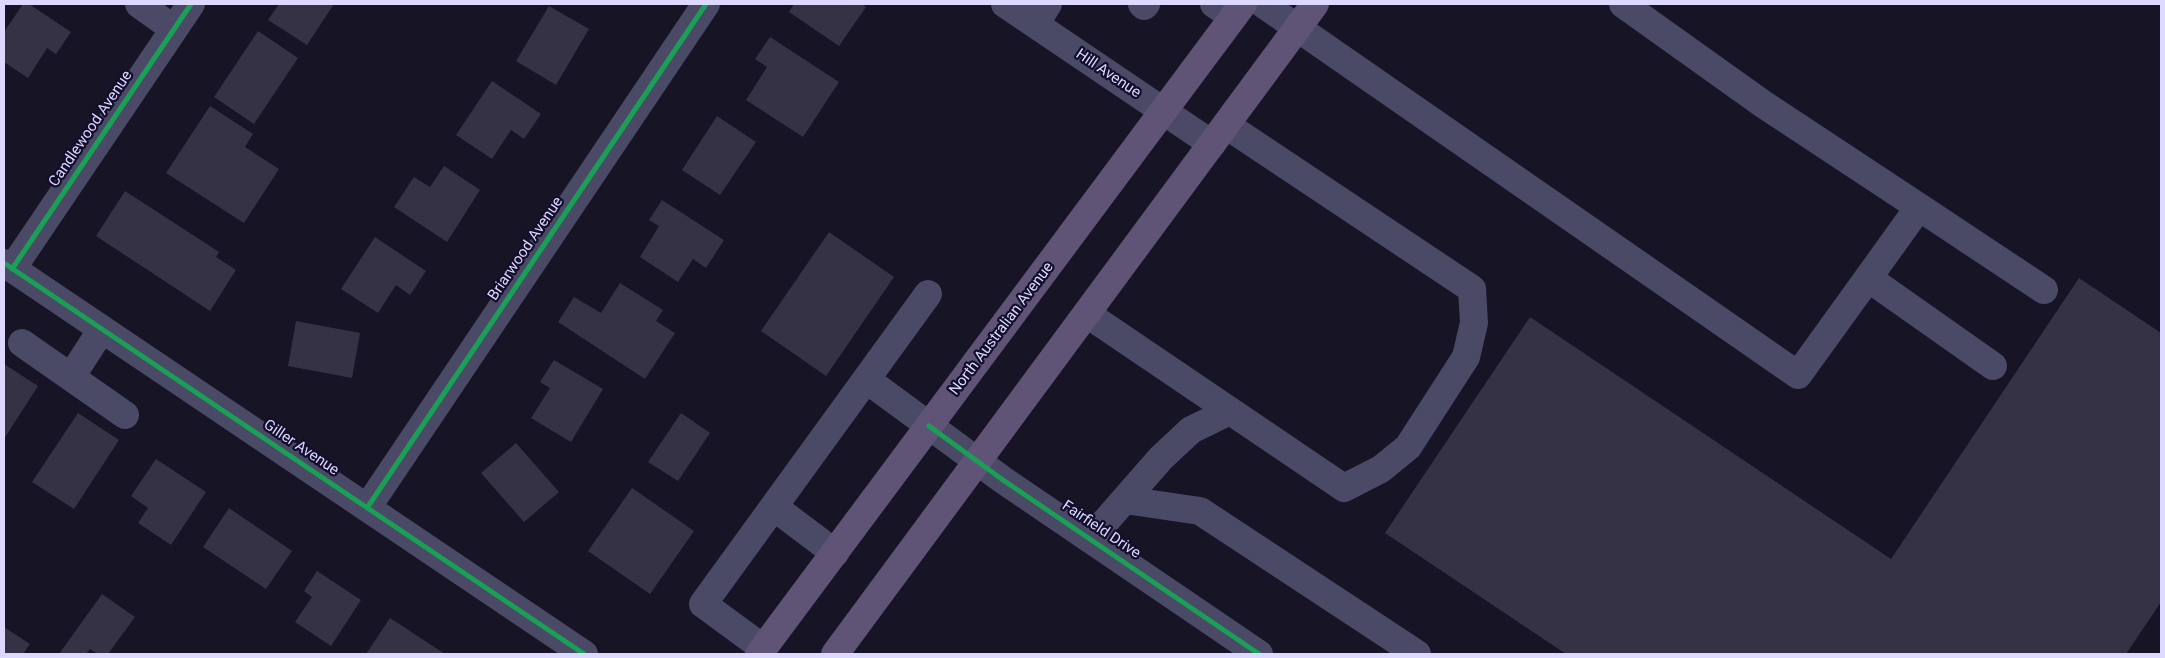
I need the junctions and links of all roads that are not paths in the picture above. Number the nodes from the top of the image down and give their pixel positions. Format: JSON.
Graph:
{"nodes":[{"id":1,"x":139,"y":4,"type":"edge"},
{"id":2,"x":191,"y":4,"type":"edge"},
{"id":3,"x":706,"y":4,"type":"edge"},
{"id":4,"x":1005,"y":4,"type":"edge"},
{"id":5,"x":1142,"y":4,"type":"edge"},
{"id":6,"x":1146,"y":4,"type":"edge"},
{"id":7,"x":1263,"y":4,"type":"edge"},
{"id":8,"x":1315,"y":4,"type":"edge"},
{"id":9,"x":1623,"y":4,"type":"edge"},
{"id":10,"x":1230,"y":8,"type":"edge"},
{"id":11,"x":1042,"y":14,"type":"edge"},
{"id":12,"x":1297,"y":28,"type":"junction"},
{"id":13,"x":174,"y":29,"type":"junction"},
{"id":14,"x":1164,"y":112,"type":"junction"},
{"id":15,"x":1219,"y":134,"type":"junction"},
{"id":16,"x":1919,"y":208,"type":"junction"},
{"id":17,"x":8,"y":266,"type":"edge"},
{"id":18,"x":1868,"y":278,"type":"junction"},
{"id":19,"x":2044,"y":290,"type":"dead end"},
{"id":20,"x":928,"y":294,"type":"dead end"},
{"id":21,"x":1087,"y":314,"type":"junction"},
{"id":22,"x":102,"y":329,"type":"junction"},
{"id":23,"x":22,"y":343,"type":"dead end"},
{"id":24,"x":1993,"y":366,"type":"dead end"},
{"id":25,"x":72,"y":377,"type":"junction"},
{"id":26,"x":866,"y":380,"type":"junction"},
{"id":27,"x":1230,"y":411,"type":"junction"},
{"id":28,"x":125,"y":415,"type":"dead end"},
{"id":29,"x":929,"y":426,"type":"junction"},
{"id":30,"x":977,"y":461,"type":"junction"},
{"id":31,"x":1125,"y":500,"type":"junction"},
{"id":32,"x":774,"y":507,"type":"junction"},
{"id":33,"x":367,"y":508,"type":"junction"},
{"id":34,"x":1091,"y":538,"type":"junction"},
{"id":35,"x":835,"y":553,"type":"junction"},
{"id":36,"x":761,"y":651,"type":"edge"},
{"id":37,"x":584,"y":654,"type":"edge"},
{"id":38,"x":835,"y":654,"type":"edge"},
{"id":39,"x":1259,"y":654,"type":"edge"},
{"id":40,"x":1417,"y":654,"type":"edge"}],
"edges":[{"from":1,"to":13,"type":"street"},
{"from":2,"to":13,"type":"street","name":"Candlewood Avenue"},
{"from":3,"to":33,"type":"street","name":"Briarwood Avenue"},
{"from":4,"to":11,"type":"street","name":"Hill Avenue"},
{"from":5,"to":6,"type":"street"},
{"from":7,"to":12,"type":"street"},
{"from":8,"to":12,"type":"main road"},
{"from":9,"to":16,"type":"street"},
{"from":10,"to":14,"type":"main road","name":"North Australian Avenue"},
{"from":11,"to":14,"type":"street","name":"Hill Avenue"},
{"from":12,"to":15,"type":"main road"},
{"from":12,"to":18,"type":"street"},
{"from":13,"to":17,"type":"street","name":"Candlewood Avenue"},
{"from":14,"to":15,"type":"street","name":"Hill Avenue"},
{"from":14,"to":29,"type":"main road","name":"North Australian Avenue"},
{"from":15,"to":21,"type":"main road"},
{"from":15,"to":27,"type":"street","name":"Hill Avenue"},
{"from":16,"to":18,"type":"street"},
{"from":16,"to":19,"type":"street"},
{"from":17,"to":22,"type":"street","name":"Giller Avenue"},
{"from":18,"to":24,"type":"street"},
{"from":20,"to":26,"type":"street"},
{"from":21,"to":27,"type":"street"},
{"from":21,"to":30,"type":"main road"},
{"from":22,"to":25,"type":"street"},
{"from":22,"to":33,"type":"street","name":"Giller Avenue"},
{"from":23,"to":25,"type":"street"},
{"from":25,"to":28,"type":"street"},
{"from":26,"to":29,"type":"street","name":"Fairfield Drive"},
{"from":26,"to":32,"type":"street"},
{"from":27,"to":31,"type":"street"},
{"from":29,"to":30,"type":"street","name":"Fairfield Drive"},
{"from":29,"to":35,"type":"main road","name":"North Australian Avenue"},
{"from":30,"to":34,"type":"street","name":"Fairfield Drive"},
{"from":30,"to":38,"type":"main road"},
{"from":31,"to":34,"type":"street"},
{"from":31,"to":40,"type":"street"},
{"from":32,"to":35,"type":"street"},
{"from":32,"to":36,"type":"street"},
{"from":33,"to":37,"type":"street","name":"Giller Avenue"},
{"from":34,"to":39,"type":"street","name":"Fairfield Drive"},
{"from":35,"to":36,"type":"main road","name":"North Australian Avenue"}]}
